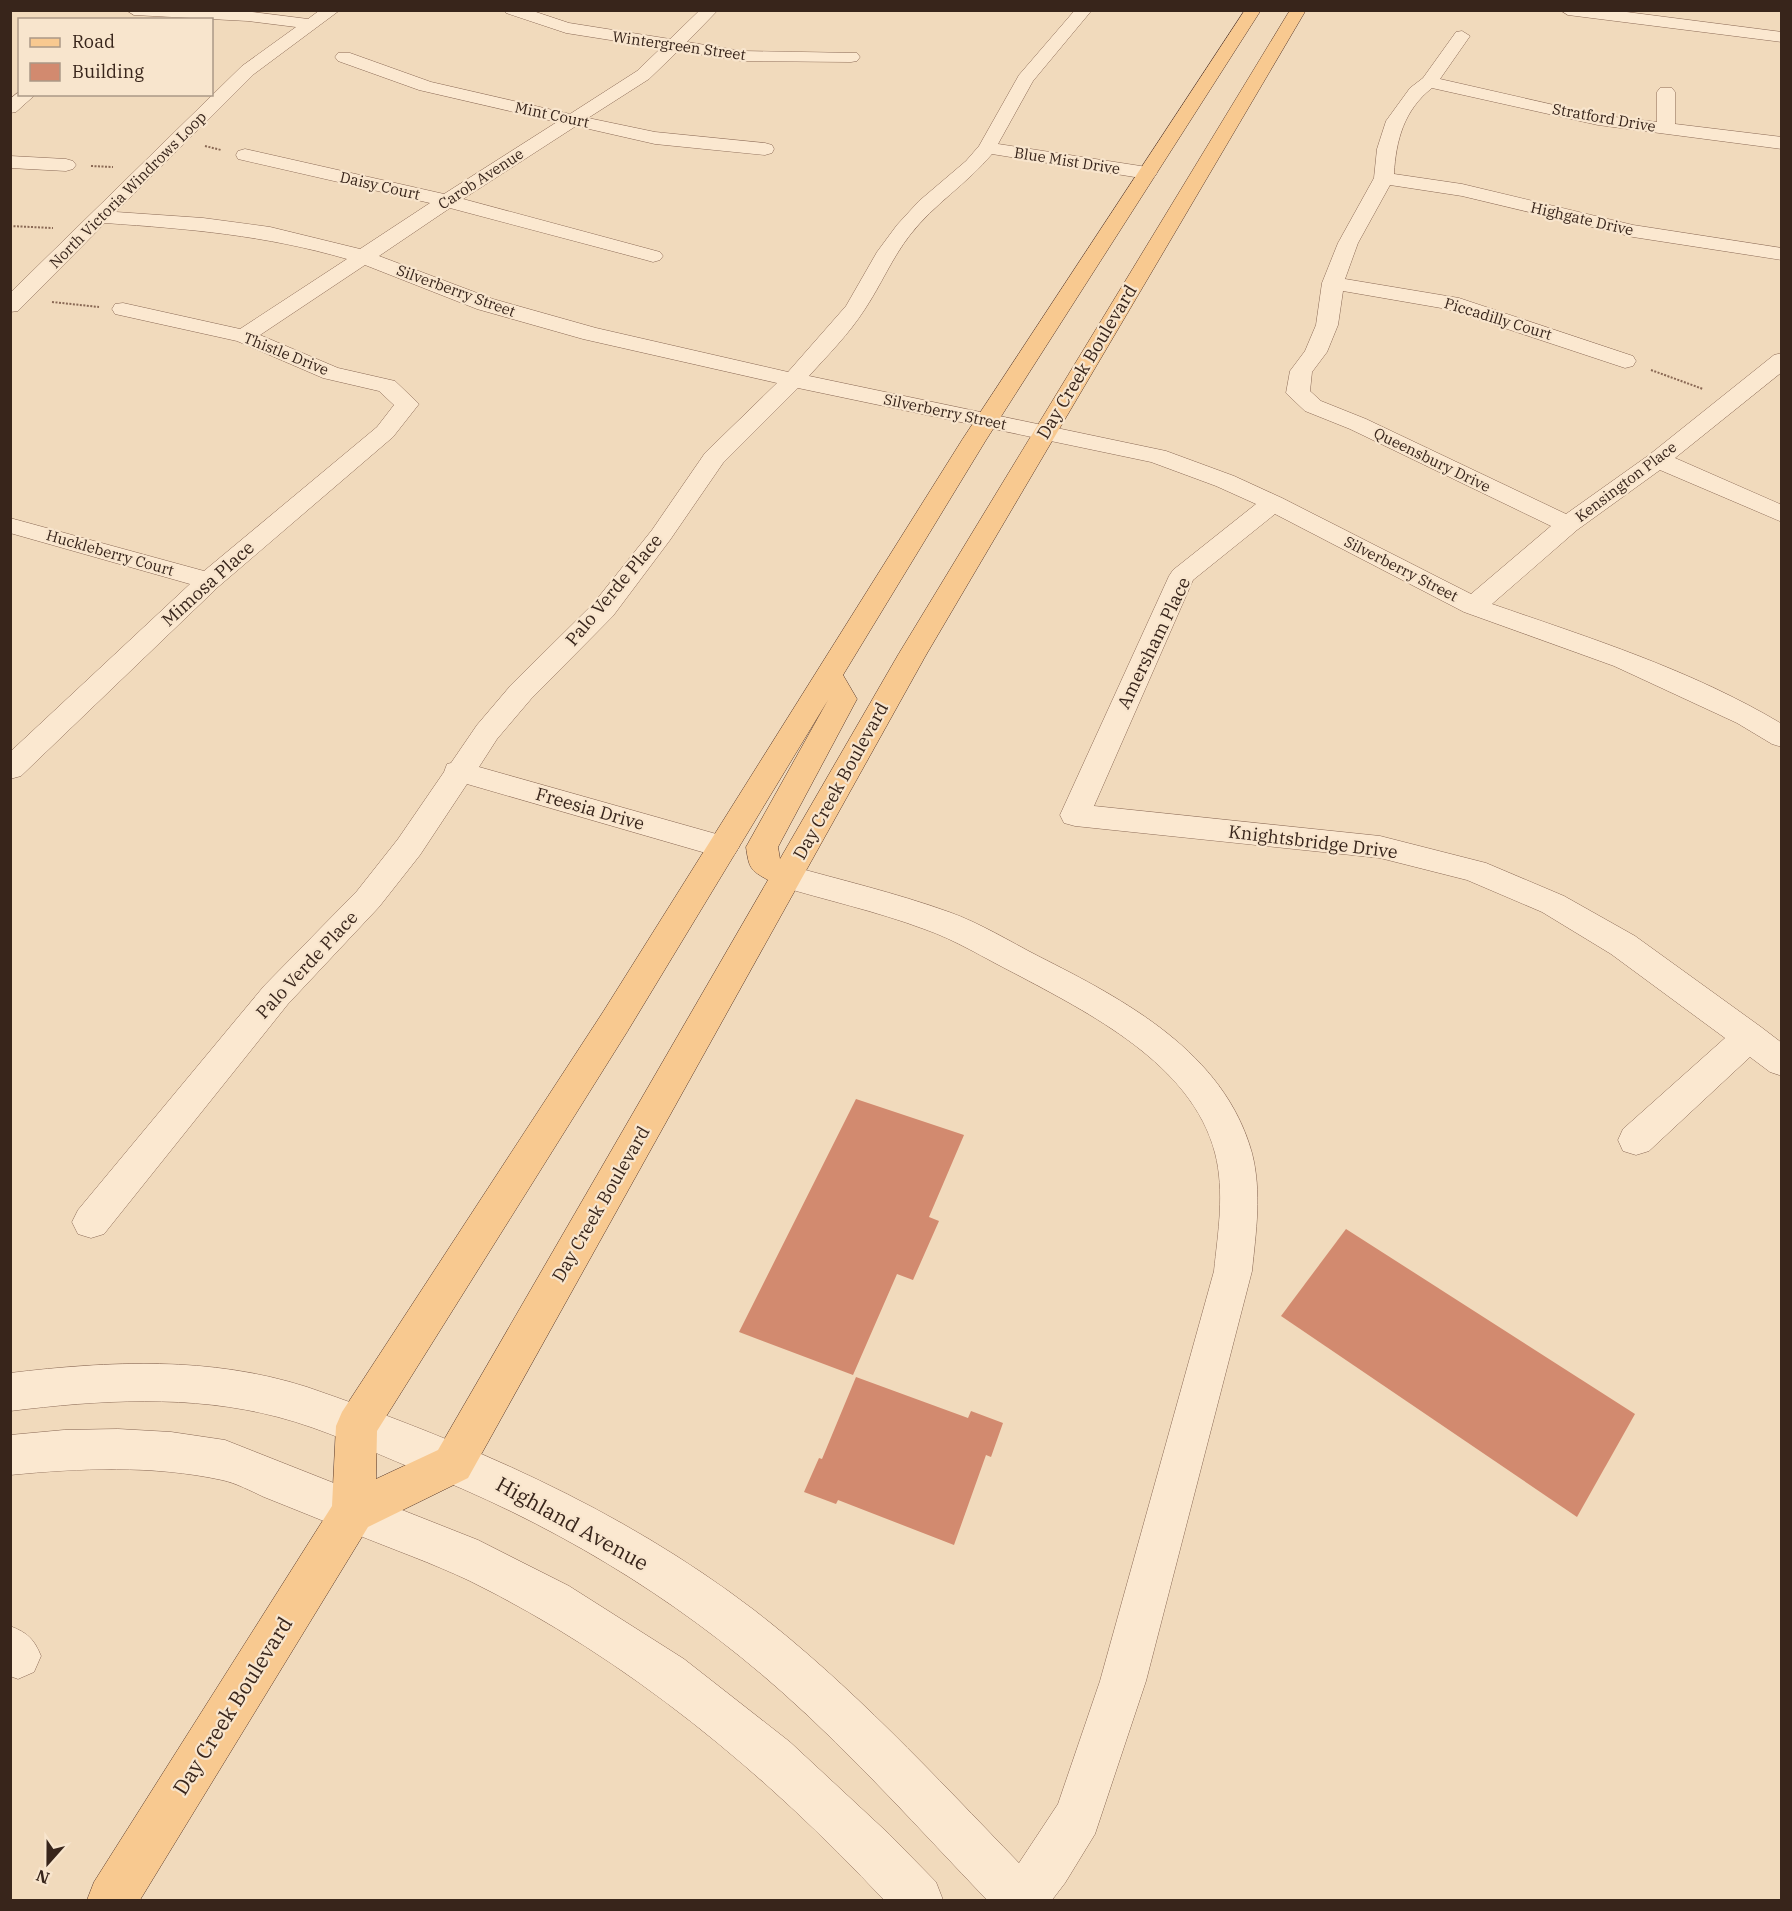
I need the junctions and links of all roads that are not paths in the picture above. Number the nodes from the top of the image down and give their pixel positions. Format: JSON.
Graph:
{"nodes":[{"id":1,"x":134,"y":10,"type":"edge"},
{"id":2,"x":332,"y":10,"type":"edge"},
{"id":3,"x":512,"y":10,"type":"edge"},
{"id":4,"x":710,"y":10,"type":"edge"},
{"id":5,"x":1084,"y":10,"type":"edge"},
{"id":6,"x":1253,"y":10,"type":"edge"},
{"id":7,"x":1298,"y":10,"type":"edge"},
{"id":8,"x":1568,"y":10,"type":"edge"},
{"id":9,"x":1664,"y":10,"type":"edge"},
{"id":10,"x":311,"y":24,"type":"junction"},
{"id":11,"x":1782,"y":26,"type":"edge"},
{"id":12,"x":1462,"y":36,"type":"dead end"},
{"id":13,"x":1782,"y":38,"type":"edge"},
{"id":14,"x":675,"y":47,"type":"junction"},
{"id":15,"x":344,"y":57,"type":"dead end"},
{"id":16,"x":851,"y":57,"type":"dead end"},
{"id":17,"x":1429,"y":82,"type":"junction"},
{"id":18,"x":1666,"y":92,"type":"dead end"},
{"id":19,"x":25,"y":96,"type":"edge"},
{"id":20,"x":10,"y":108,"type":"edge"},
{"id":21,"x":573,"y":119,"type":"junction"},
{"id":22,"x":1666,"y":129,"type":"junction"},
{"id":23,"x":1782,"y":143,"type":"edge"},
{"id":24,"x":987,"y":148,"type":"junction"},
{"id":25,"x":765,"y":149,"type":"dead end"},
{"id":26,"x":245,"y":155,"type":"road end"},
{"id":27,"x":10,"y":162,"type":"edge"},
{"id":28,"x":66,"y":165,"type":"road end"},
{"id":29,"x":1147,"y":173,"type":"junction"},
{"id":30,"x":1383,"y":178,"type":"junction"},
{"id":31,"x":447,"y":201,"type":"junction"},
{"id":32,"x":103,"y":217,"type":"junction"},
{"id":33,"x":1782,"y":255,"type":"edge"},
{"id":34,"x":653,"y":256,"type":"dead end"},
{"id":35,"x":364,"y":257,"type":"junction"},
{"id":36,"x":1333,"y":284,"type":"junction"},
{"id":37,"x":14,"y":302,"type":"edge"},
{"id":38,"x":123,"y":309,"type":"road end"},
{"id":39,"x":244,"y":336,"type":"junction"},
{"id":40,"x":1625,"y":361,"type":"road end"},
{"id":41,"x":1781,"y":361,"type":"edge"},
{"id":42,"x":793,"y":381,"type":"junction"},
{"id":43,"x":407,"y":404,"type":"joint"},
{"id":44,"x":986,"y":421,"type":"junction"},
{"id":45,"x":1043,"y":432,"type":"junction"},
{"id":46,"x":1658,"y":460,"type":"junction"},
{"id":47,"x":1273,"y":502,"type":"junction"},
{"id":48,"x":1782,"y":515,"type":"edge"},
{"id":49,"x":10,"y":525,"type":"edge"},
{"id":50,"x":1568,"y":525,"type":"junction"},
{"id":51,"x":209,"y":581,"type":"junction"},
{"id":52,"x":1473,"y":606,"type":"junction"},
{"id":53,"x":829,"y":675,"type":"junction"},
{"id":54,"x":1782,"y":737,"type":"edge"},
{"id":55,"x":10,"y":769,"type":"edge"},
{"id":56,"x":458,"y":771,"type":"junction"},
{"id":57,"x":1075,"y":814,"type":"joint"},
{"id":58,"x":723,"y":847,"type":"junction"},
{"id":59,"x":787,"y":877,"type":"junction"},
{"id":60,"x":1749,"y":1036,"type":"junction"},
{"id":61,"x":1782,"y":1062,"type":"edge"},
{"id":62,"x":1636,"y":1140,"type":"dead end"},
{"id":63,"x":91,"y":1222,"type":"dead end"},
{"id":64,"x":10,"y":1392,"type":"edge"},
{"id":65,"x":357,"y":1426,"type":"junction"},
{"id":66,"x":10,"y":1455,"type":"edge"},
{"id":67,"x":453,"y":1464,"type":"junction"},
{"id":68,"x":353,"y":1512,"type":"junction"},
{"id":69,"x":112,"y":1900,"type":"edge"},
{"id":70,"x":918,"y":1900,"type":"edge"},
{"id":71,"x":1021,"y":1900,"type":"edge"}],
"edges":[{"from":1,"to":10,"type":"street"},
{"from":2,"to":10,"type":"street","name":"North Victoria Windrows Loop"},
{"from":3,"to":14,"type":"street","name":"Wintergreen Street"},
{"from":4,"to":14,"type":"street","name":"Carob Avenue"},
{"from":5,"to":24,"type":"street","name":"Palo Verde Place"},
{"from":6,"to":29,"type":"main road","name":"Day Creek Boulevard"},
{"from":7,"to":45,"type":"main road","name":"Day Creek Boulevard"},
{"from":8,"to":13,"type":"street"},
{"from":9,"to":11,"type":"street"},
{"from":10,"to":32,"type":"street","name":"North Victoria Windrows Loop"},
{"from":12,"to":17,"type":"street"},
{"from":14,"to":16,"type":"street","name":"Wintergreen Street"},
{"from":14,"to":21,"type":"street","name":"Carob Avenue"},
{"from":15,"to":21,"type":"street","name":"Mint Court"},
{"from":17,"to":22,"type":"street","name":"Stratford Drive"},
{"from":17,"to":30,"type":"street"},
{"from":18,"to":22,"type":"street"},
{"from":19,"to":20,"type":"street"},
{"from":21,"to":25,"type":"street","name":"Mint Court"},
{"from":21,"to":31,"type":"street","name":"Carob Avenue"},
{"from":22,"to":23,"type":"street","name":"Stratford Drive"},
{"from":24,"to":29,"type":"street","name":"Blue Mist Drive"},
{"from":24,"to":42,"type":"street","name":"Palo Verde Place"},
{"from":26,"to":31,"type":"street","name":"Daisy Court"},
{"from":27,"to":28,"type":"street"},
{"from":29,"to":44,"type":"main road","name":"Day Creek Boulevard"},
{"from":30,"to":33,"type":"street","name":"Highgate Drive"},
{"from":30,"to":36,"type":"street"},
{"from":31,"to":34,"type":"street","name":"Daisy Court"},
{"from":31,"to":35,"type":"street","name":"Carob Avenue"},
{"from":32,"to":35,"type":"street","name":"Silverberry Street"},
{"from":32,"to":37,"type":"street","name":"North Victoria Windrows Loop"},
{"from":35,"to":39,"type":"street","name":"Carob Avenue"},
{"from":35,"to":42,"type":"street","name":"Silverberry Street"},
{"from":36,"to":40,"type":"street","name":"Piccadilly Court"},
{"from":36,"to":50,"type":"street","name":"Queensbury Drive"},
{"from":38,"to":39,"type":"street","name":"Thistle Drive"},
{"from":39,"to":43,"type":"street","name":"Thistle Drive"},
{"from":41,"to":46,"type":"street","name":"Kensington Place"},
{"from":42,"to":44,"type":"street","name":"Silverberry Street"},
{"from":42,"to":56,"type":"street","name":"Palo Verde Place"},
{"from":43,"to":51,"type":"street","name":"Mimosa Place"},
{"from":44,"to":45,"type":"street","name":"Silverberry Street"},
{"from":44,"to":53,"type":"main road","name":"Day Creek Boulevard"},
{"from":45,"to":47,"type":"street","name":"Silverberry Street"},
{"from":45,"to":59,"type":"main road","name":"Day Creek Boulevard"},
{"from":46,"to":48,"type":"street"},
{"from":46,"to":50,"type":"street","name":"Kensington Place"},
{"from":47,"to":52,"type":"street","name":"Silverberry Street"},
{"from":47,"to":57,"type":"street","name":"Amersham Place"},
{"from":49,"to":51,"type":"street","name":"Huckleberry Court"},
{"from":50,"to":52,"type":"street","name":"Kensington Place"},
{"from":51,"to":55,"type":"street","name":"Mimosa Place"},
{"from":52,"to":54,"type":"street","name":"Silverberry Street"},
{"from":53,"to":58,"type":"main road","name":"Day Creek Boulevard"},
{"from":53,"to":59,"type":"main road"},
{"from":56,"to":58,"type":"street","name":"Freesia Drive"},
{"from":56,"to":63,"type":"street","name":"Palo Verde Place"},
{"from":57,"to":60,"type":"street","name":"Knightsbridge Drive"},
{"from":58,"to":65,"type":"main road","name":"Day Creek Boulevard"},
{"from":59,"to":67,"type":"main road","name":"Day Creek Boulevard"},
{"from":59,"to":71,"type":"street"},
{"from":60,"to":61,"type":"street","name":"Knightsbridge Drive"},
{"from":60,"to":62,"type":"street"},
{"from":64,"to":65,"type":"street","name":"Highland Avenue"},
{"from":65,"to":67,"type":"street","name":"Highland Avenue"},
{"from":65,"to":68,"type":"main road","name":"Day Creek Boulevard"},
{"from":66,"to":68,"type":"street"},
{"from":67,"to":68,"type":"main road"},
{"from":67,"to":71,"type":"street","name":"Highland Avenue"},
{"from":68,"to":69,"type":"main road","name":"Day Creek Boulevard"},
{"from":68,"to":70,"type":"street"}]}
